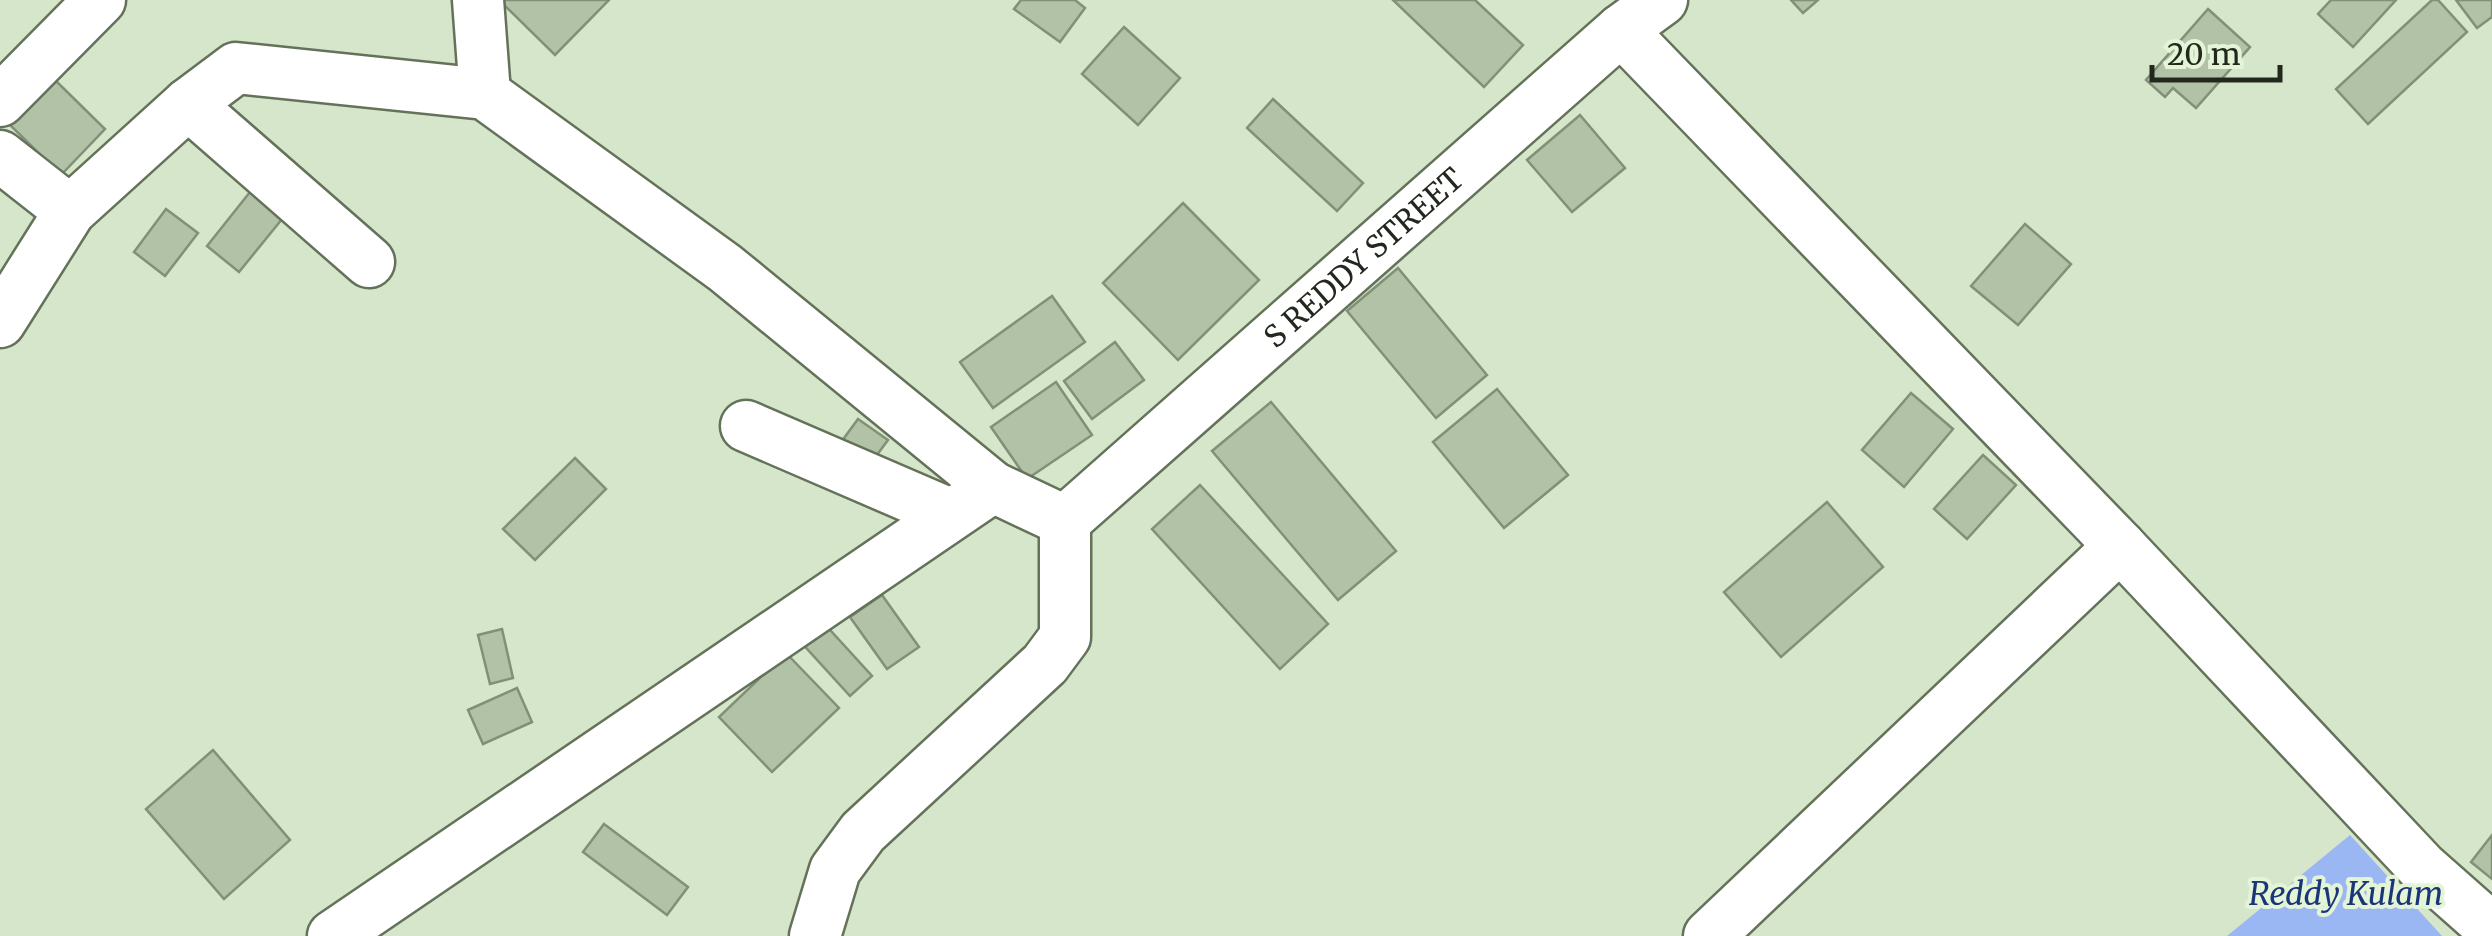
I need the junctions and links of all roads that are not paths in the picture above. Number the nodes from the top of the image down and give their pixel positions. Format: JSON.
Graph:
{"nodes":[{"id":1,"x":100,"y":0,"type":"edge"},
{"id":2,"x":478,"y":0,"type":"edge"},
{"id":3,"x":1662,"y":0,"type":"edge"},
{"id":4,"x":1621,"y":30,"type":"junction"},
{"id":5,"x":485,"y":94,"type":"junction"},
{"id":6,"x":0,"y":101,"type":"edge"},
{"id":7,"x":188,"y":104,"type":"junction"},
{"id":8,"x":0,"y":156,"type":"edge"},
{"id":9,"x":70,"y":211,"type":"junction"},
{"id":10,"x":369,"y":262,"type":"dead end"},
{"id":11,"x":0,"y":322,"type":"edge"},
{"id":12,"x":746,"y":426,"type":"dead end"},
{"id":13,"x":992,"y":487,"type":"junction"},
{"id":14,"x":950,"y":514,"type":"junction"},
{"id":15,"x":1065,"y":520,"type":"junction"},
{"id":16,"x":2120,"y":546,"type":"junction"},
{"id":17,"x":2492,"y":929,"type":"edge"},
{"id":18,"x":333,"y":936,"type":"edge"},
{"id":19,"x":815,"y":936,"type":"edge"},
{"id":20,"x":1708,"y":936,"type":"edge"}],
"edges":[{"from":1,"to":6,"type":"street"},
{"from":2,"to":5,"type":"street"},
{"from":3,"to":4,"type":"street","name":"S REDDY STREET"},
{"from":4,"to":15,"type":"street","name":"S REDDY STREET"},
{"from":4,"to":16,"type":"street"},
{"from":5,"to":7,"type":"street"},
{"from":5,"to":13,"type":"street"},
{"from":7,"to":9,"type":"street"},
{"from":7,"to":10,"type":"street"},
{"from":8,"to":9,"type":"street"},
{"from":9,"to":11,"type":"street"},
{"from":12,"to":14,"type":"street"},
{"from":13,"to":14,"type":"street"},
{"from":13,"to":15,"type":"street"},
{"from":14,"to":18,"type":"street"},
{"from":15,"to":19,"type":"street"},
{"from":16,"to":17,"type":"street"},
{"from":16,"to":20,"type":"street"}]}
